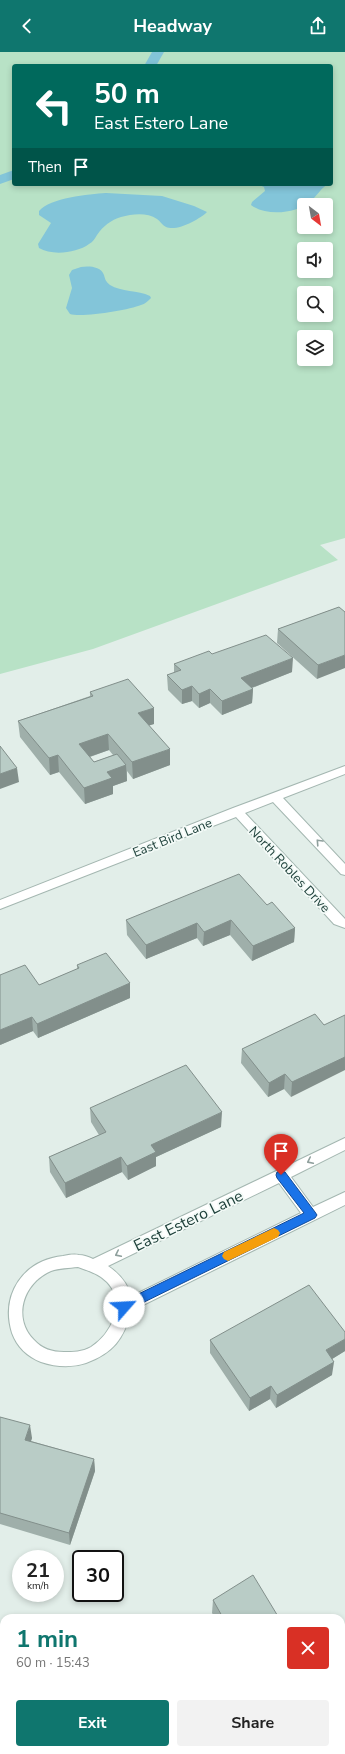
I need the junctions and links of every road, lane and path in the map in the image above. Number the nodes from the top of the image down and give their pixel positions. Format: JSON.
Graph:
{"nodes":[{"id":1,"x":345,"y":770,"type":"edge"},
{"id":2,"x":275,"y":797,"type":"junction"},
{"id":3,"x":237,"y":811,"type":"junction"},
{"id":4,"x":345,"y":871,"type":"edge"},
{"id":5,"x":0,"y":905,"type":"edge"},
{"id":6,"x":345,"y":924,"type":"edge"},
{"id":7,"x":345,"y":1144,"type":"edge"},
{"id":8,"x":281,"y":1175,"type":"junction"},
{"id":9,"x":345,"y":1198,"type":"edge"},
{"id":10,"x":311,"y":1215,"type":"junction"},
{"id":11,"x":95,"y":1265,"type":"junction"},
{"id":12,"x":124,"y":1307,"type":"junction"}],
"edges":[{"from":1,"to":2,"type":"street","name":"East Bird Lane"},
{"from":2,"to":3,"type":"street","name":"East Bird Lane"},
{"from":4,"to":2,"type":"street","one_way":true},
{"from":3,"to":5,"type":"street","name":"East Bird Lane"},
{"from":3,"to":6,"type":"street","name":"North Robles Drive"},
{"from":7,"to":8,"type":"street","name":"East Estero Lane","one_way":true},
{"from":8,"to":10,"type":"street"},
{"from":8,"to":11,"type":"street","name":"East Estero Lane","one_way":true},
{"from":9,"to":10,"type":"street"},
{"from":10,"to":12,"type":"street"},
{"from":11,"to":12,"type":"street"},
{"from":11,"to":12,"type":"street"}]}
